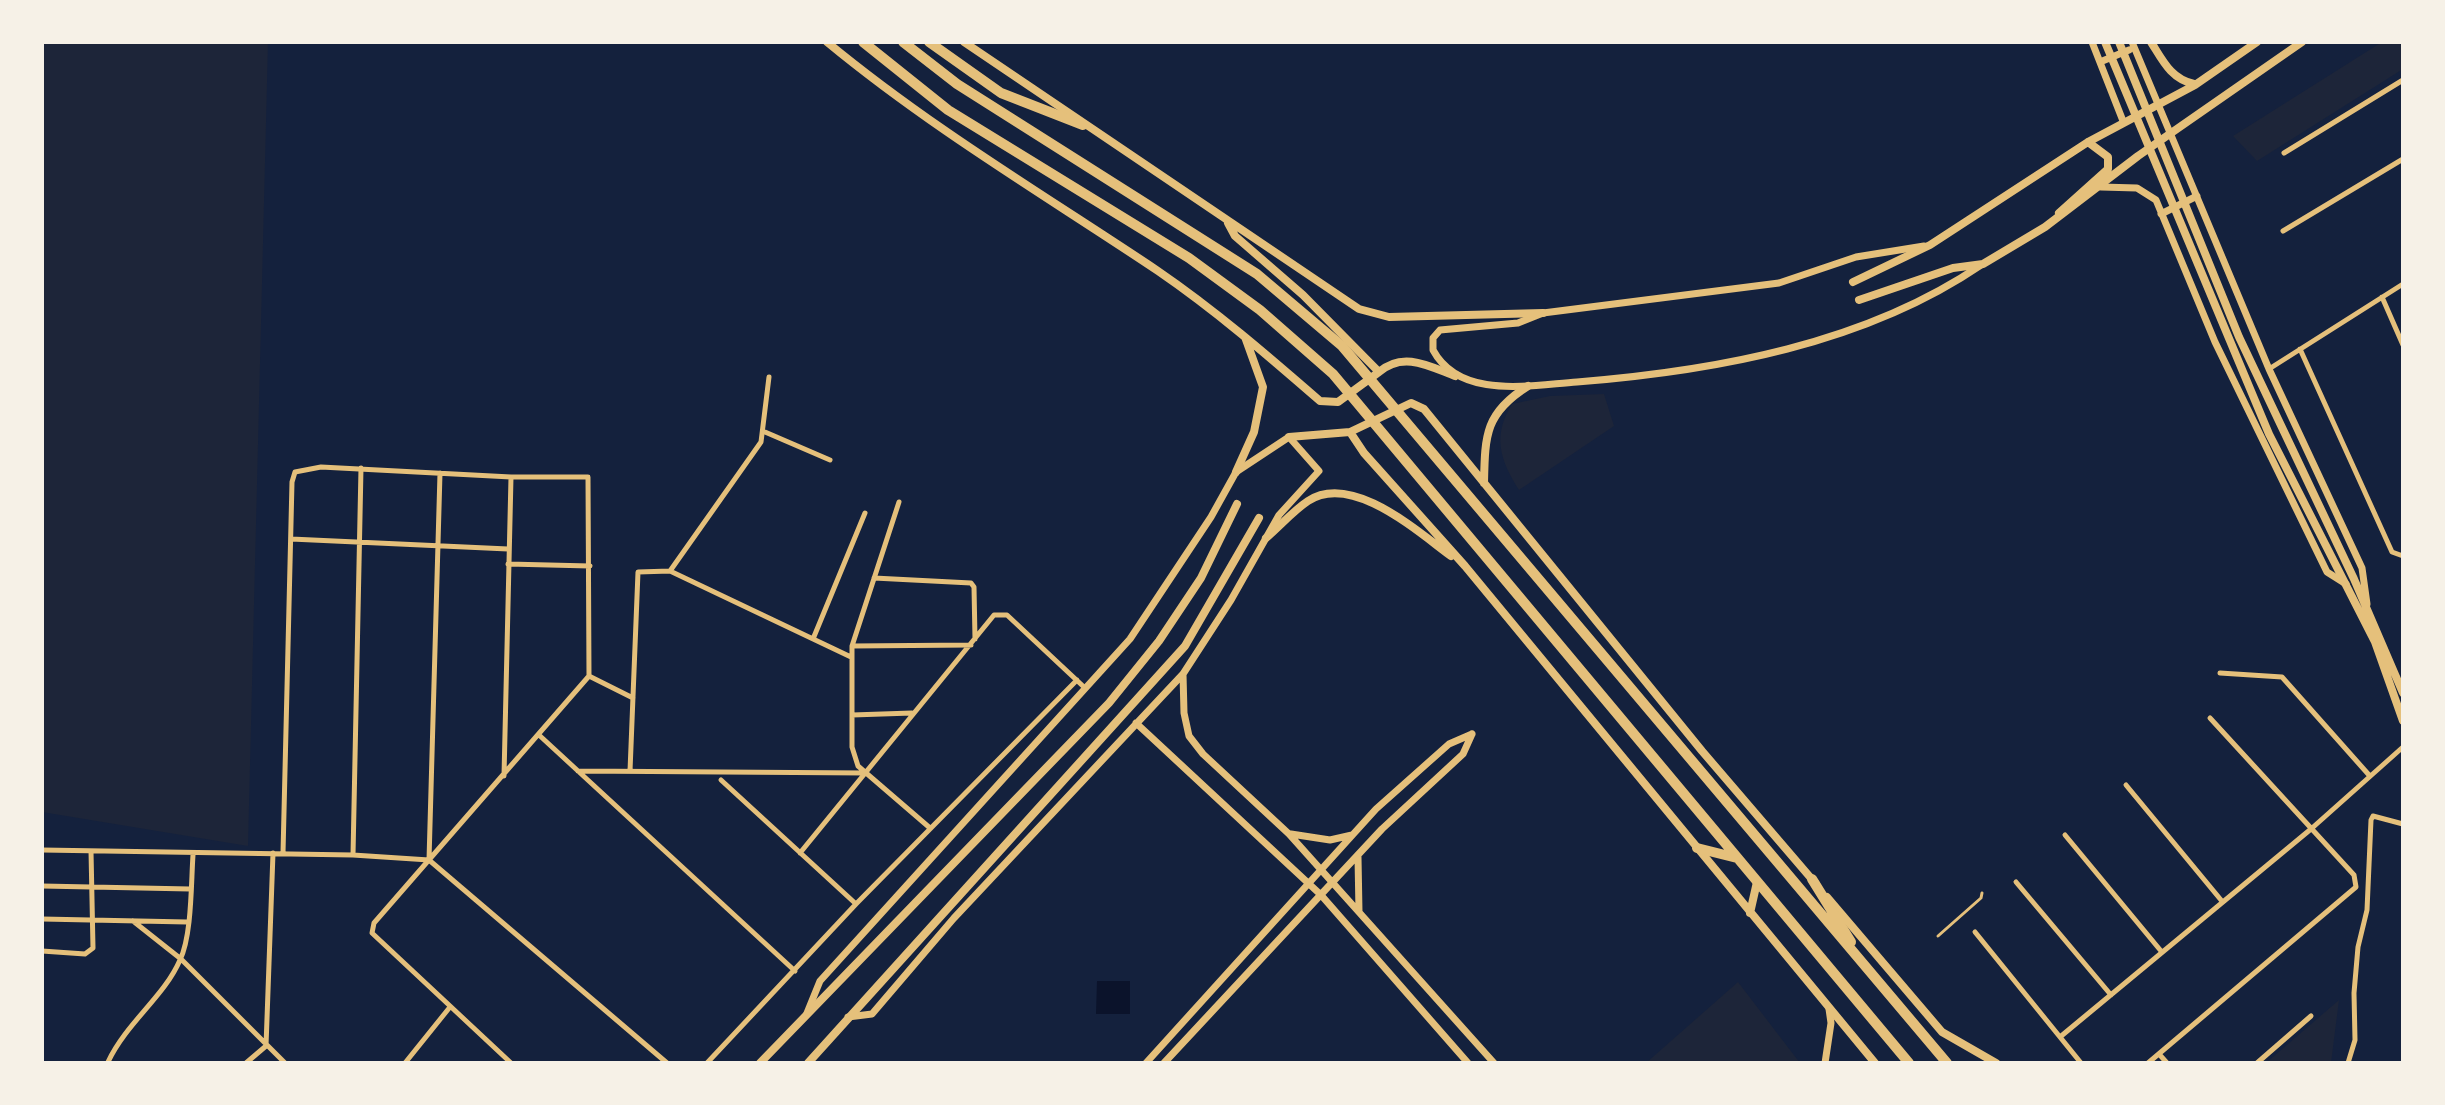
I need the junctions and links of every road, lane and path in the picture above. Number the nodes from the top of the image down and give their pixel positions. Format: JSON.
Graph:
{"nodes":[{"id":1,"x":827,"y":42,"type":"edge"},
{"id":2,"x":863,"y":42,"type":"edge"},
{"id":3,"x":903,"y":42,"type":"edge"},
{"id":4,"x":929,"y":42,"type":"edge"},
{"id":5,"x":964,"y":42,"type":"edge"},
{"id":6,"x":2092,"y":42,"type":"edge"},
{"id":7,"x":2105,"y":42,"type":"edge"},
{"id":8,"x":2119,"y":42,"type":"edge"},
{"id":9,"x":2257,"y":42,"type":"edge"},
{"id":10,"x":2302,"y":42,"type":"edge"},
{"id":11,"x":2155,"y":43,"type":"edge"},
{"id":12,"x":2133,"y":45,"type":"edge"},
{"id":13,"x":2100,"y":62,"type":"junction"},
{"id":14,"x":2403,"y":80,"type":"edge"},
{"id":15,"x":2195,"y":85,"type":"junction"},
{"id":16,"x":2157,"y":105,"type":"junction"},
{"id":17,"x":2123,"y":121,"type":"junction"},
{"id":18,"x":1083,"y":125,"type":"junction"},
{"id":19,"x":2172,"y":135,"type":"junction"},
{"id":20,"x":2088,"y":142,"type":"junction"},
{"id":21,"x":2284,"y":153,"type":"dead end"},
{"id":22,"x":2403,"y":159,"type":"edge"},
{"id":23,"x":2101,"y":187,"type":"junction"},
{"id":24,"x":2197,"y":196,"type":"junction"},
{"id":25,"x":2161,"y":214,"type":"junction"},
{"id":26,"x":1228,"y":223,"type":"junction"},
{"id":27,"x":2045,"y":227,"type":"junction"},
{"id":28,"x":2283,"y":231,"type":"dead end"},
{"id":29,"x":1930,"y":245,"type":"junction"},
{"id":30,"x":1983,"y":264,"type":"junction"},
{"id":31,"x":1853,"y":282,"type":"dead end"},
{"id":32,"x":2403,"y":284,"type":"edge"},
{"id":33,"x":2382,"y":297,"type":"junction"},
{"id":34,"x":1859,"y":300,"type":"dead end"},
{"id":35,"x":1543,"y":313,"type":"junction"},
{"id":36,"x":1245,"y":336,"type":"junction"},
{"id":37,"x":2403,"y":345,"type":"edge"},
{"id":38,"x":2300,"y":349,"type":"junction"},
{"id":39,"x":2269,"y":369,"type":"junction"},
{"id":40,"x":1379,"y":372,"type":"junction"},
{"id":41,"x":1455,"y":376,"type":"junction"},
{"id":42,"x":769,"y":377,"type":"dead end"},
{"id":43,"x":1528,"y":386,"type":"junction"},
{"id":44,"x":765,"y":432,"type":"junction"},
{"id":45,"x":1350,"y":432,"type":"junction"},
{"id":46,"x":1289,"y":437,"type":"junction"},
{"id":47,"x":830,"y":460,"type":"dead end"},
{"id":48,"x":361,"y":468,"type":"junction"},
{"id":49,"x":1236,"y":472,"type":"junction"},
{"id":50,"x":440,"y":473,"type":"junction"},
{"id":51,"x":511,"y":477,"type":"junction"},
{"id":52,"x":1484,"y":484,"type":"junction"},
{"id":53,"x":899,"y":502,"type":"dead end"},
{"id":54,"x":1237,"y":504,"type":"dead end"},
{"id":55,"x":865,"y":513,"type":"dead end"},
{"id":56,"x":1259,"y":518,"type":"dead end"},
{"id":57,"x":1266,"y":538,"type":"junction"},
{"id":58,"x":291,"y":539,"type":"junction"},
{"id":59,"x":358,"y":542,"type":"junction"},
{"id":60,"x":437,"y":546,"type":"junction"},
{"id":61,"x":508,"y":549,"type":"junction"},
{"id":62,"x":2403,"y":556,"type":"edge"},
{"id":63,"x":508,"y":564,"type":"junction"},
{"id":64,"x":590,"y":566,"type":"junction"},
{"id":65,"x":1465,"y":566,"type":"junction"},
{"id":66,"x":670,"y":571,"type":"junction"},
{"id":67,"x":874,"y":578,"type":"junction"},
{"id":68,"x":2346,"y":584,"type":"junction"},
{"id":69,"x":2368,"y":610,"type":"junction"},
{"id":70,"x":813,"y":639,"type":"junction"},
{"id":71,"x":974,"y":643,"type":"junction"},
{"id":72,"x":852,"y":646,"type":"junction"},
{"id":73,"x":851,"y":657,"type":"junction"},
{"id":74,"x":2220,"y":673,"type":"dead end"},
{"id":75,"x":1183,"y":674,"type":"junction"},
{"id":76,"x":589,"y":676,"type":"junction"},
{"id":77,"x":1077,"y":680,"type":"junction"},
{"id":78,"x":1085,"y":688,"type":"junction"},
{"id":79,"x":2403,"y":693,"type":"edge"},
{"id":80,"x":633,"y":698,"type":"junction"},
{"id":81,"x":913,"y":713,"type":"junction"},
{"id":82,"x":852,"y":715,"type":"junction"},
{"id":83,"x":2210,"y":718,"type":"dead end"},
{"id":84,"x":2403,"y":721,"type":"edge"},
{"id":85,"x":1136,"y":723,"type":"junction"},
{"id":86,"x":539,"y":735,"type":"junction"},
{"id":87,"x":2403,"y":747,"type":"edge"},
{"id":88,"x":578,"y":771,"type":"junction"},
{"id":89,"x":630,"y":771,"type":"junction"},
{"id":90,"x":867,"y":773,"type":"junction"},
{"id":91,"x":2369,"y":775,"type":"junction"},
{"id":92,"x":504,"y":776,"type":"junction"},
{"id":93,"x":721,"y":780,"type":"dead end"},
{"id":94,"x":2126,"y":785,"type":"dead end"},
{"id":95,"x":2403,"y":824,"type":"edge"},
{"id":96,"x":930,"y":828,"type":"junction"},
{"id":97,"x":2311,"y":829,"type":"junction"},
{"id":98,"x":1289,"y":834,"type":"junction"},
{"id":99,"x":1352,"y":835,"type":"junction"},
{"id":100,"x":2065,"y":835,"type":"dead end"},
{"id":101,"x":1697,"y":848,"type":"junction"},
{"id":102,"x":42,"y":850,"type":"edge"},
{"id":103,"x":91,"y":851,"type":"junction"},
{"id":104,"x":273,"y":853,"type":"junction"},
{"id":105,"x":283,"y":853,"type":"junction"},
{"id":106,"x":800,"y":853,"type":"junction"},
{"id":107,"x":193,"y":855,"type":"junction"},
{"id":108,"x":353,"y":855,"type":"junction"},
{"id":109,"x":1358,"y":855,"type":"junction"},
{"id":110,"x":1737,"y":858,"type":"junction"},
{"id":111,"x":429,"y":860,"type":"junction"},
{"id":112,"x":1322,"y":870,"type":"junction"},
{"id":113,"x":1812,"y":879,"type":"junction"},
{"id":114,"x":1308,"y":882,"type":"junction"},
{"id":115,"x":1333,"y":882,"type":"junction"},
{"id":116,"x":1757,"y":882,"type":"junction"},
{"id":117,"x":2016,"y":882,"type":"dead end"},
{"id":118,"x":42,"y":886,"type":"edge"},
{"id":119,"x":91,"y":888,"type":"junction"},
{"id":120,"x":190,"y":889,"type":"junction"},
{"id":121,"x":1982,"y":893,"type":"dead end"},
{"id":122,"x":1321,"y":895,"type":"junction"},
{"id":123,"x":2221,"y":900,"type":"junction"},
{"id":124,"x":856,"y":904,"type":"junction"},
{"id":125,"x":1359,"y":912,"type":"junction"},
{"id":126,"x":1750,"y":913,"type":"junction"},
{"id":127,"x":42,"y":919,"type":"edge"},
{"id":128,"x":92,"y":920,"type":"junction"},
{"id":129,"x":133,"y":921,"type":"junction"},
{"id":130,"x":187,"y":922,"type":"junction"},
{"id":131,"x":1975,"y":932,"type":"dead end"},
{"id":132,"x":1938,"y":936,"type":"dead end"},
{"id":133,"x":42,"y":951,"type":"edge"},
{"id":134,"x":2161,"y":951,"type":"junction"},
{"id":135,"x":181,"y":959,"type":"junction"},
{"id":136,"x":795,"y":971,"type":"junction"},
{"id":137,"x":1869,"y":972,"type":"junction"},
{"id":138,"x":2111,"y":995,"type":"junction"},
{"id":139,"x":450,"y":1007,"type":"junction"},
{"id":140,"x":1829,"y":1009,"type":"junction"},
{"id":141,"x":2311,"y":1016,"type":"dead end"},
{"id":142,"x":846,"y":1018,"type":"junction"},
{"id":143,"x":804,"y":1019,"type":"junction"},
{"id":144,"x":2060,"y":1037,"type":"junction"},
{"id":145,"x":266,"y":1046,"type":"junction"},
{"id":146,"x":2159,"y":1054,"type":"junction"},
{"id":147,"x":1944,"y":1060,"type":"edge"},
{"id":148,"x":108,"y":1063,"type":"edge"},
{"id":149,"x":246,"y":1063,"type":"edge"},
{"id":150,"x":285,"y":1063,"type":"edge"},
{"id":151,"x":405,"y":1063,"type":"edge"},
{"id":152,"x":511,"y":1063,"type":"edge"},
{"id":153,"x":667,"y":1063,"type":"edge"},
{"id":154,"x":707,"y":1063,"type":"edge"},
{"id":155,"x":760,"y":1063,"type":"edge"},
{"id":156,"x":808,"y":1063,"type":"edge"},
{"id":157,"x":1146,"y":1063,"type":"edge"},
{"id":158,"x":1164,"y":1063,"type":"edge"},
{"id":159,"x":1468,"y":1063,"type":"edge"},
{"id":160,"x":1494,"y":1063,"type":"edge"},
{"id":161,"x":1825,"y":1063,"type":"edge"},
{"id":162,"x":1875,"y":1063,"type":"edge"},
{"id":163,"x":1909,"y":1063,"type":"edge"},
{"id":164,"x":1959,"y":1063,"type":"edge"},
{"id":165,"x":1996,"y":1063,"type":"edge"},
{"id":166,"x":2081,"y":1063,"type":"edge"},
{"id":167,"x":2148,"y":1063,"type":"edge"},
{"id":168,"x":2167,"y":1063,"type":"edge"},
{"id":169,"x":2257,"y":1063,"type":"edge"},
{"id":170,"x":2348,"y":1063,"type":"edge"}],
"edges":[{"from":1,"to":36,"type":"main road"},
{"from":2,"to":110,"type":"highway"},
{"from":3,"to":137,"type":"highway"},
{"from":4,"to":18,"type":"highway"},
{"from":5,"to":18,"type":"main road"},
{"from":6,"to":13,"type":"street"},
{"from":7,"to":68,"type":"main road"},
{"from":8,"to":69,"type":"main road"},
{"from":9,"to":15,"type":"main road"},
{"from":10,"to":19,"type":"main road"},
{"from":11,"to":15,"type":"main road"},
{"from":12,"to":13,"type":"street"},
{"from":12,"to":16,"type":"street"},
{"from":13,"to":17,"type":"street"},
{"from":14,"to":21,"type":"street"},
{"from":15,"to":16,"type":"main road"},
{"from":16,"to":17,"type":"main road"},
{"from":16,"to":19,"type":"street"},
{"from":17,"to":20,"type":"main road"},
{"from":18,"to":26,"type":"main road"},
{"from":19,"to":23,"type":"main road"},
{"from":19,"to":24,"type":"street"},
{"from":20,"to":27,"type":"main road"},
{"from":20,"to":29,"type":"main road"},
{"from":22,"to":28,"type":"street"},
{"from":23,"to":25,"type":"street"},
{"from":23,"to":27,"type":"main road"},
{"from":24,"to":25,"type":"street"},
{"from":24,"to":39,"type":"street"},
{"from":25,"to":68,"type":"street"},
{"from":26,"to":35,"type":"main road"},
{"from":26,"to":40,"type":"main road"},
{"from":27,"to":30,"type":"main road"},
{"from":29,"to":31,"type":"main road"},
{"from":29,"to":35,"type":"street"},
{"from":30,"to":34,"type":"main road"},
{"from":30,"to":43,"type":"street"},
{"from":32,"to":33,"type":"street"},
{"from":33,"to":37,"type":"street"},
{"from":33,"to":38,"type":"street"},
{"from":35,"to":41,"type":"street"},
{"from":36,"to":40,"type":"main road"},
{"from":36,"to":49,"type":"main road"},
{"from":38,"to":39,"type":"street"},
{"from":38,"to":62,"type":"street"},
{"from":39,"to":69,"type":"street"},
{"from":40,"to":41,"type":"main road"},
{"from":41,"to":43,"type":"street"},
{"from":42,"to":44,"type":"street"},
{"from":43,"to":52,"type":"main road"},
{"from":44,"to":47,"type":"street"},
{"from":44,"to":66,"type":"street"},
{"from":45,"to":46,"type":"main road"},
{"from":45,"to":52,"type":"main road"},
{"from":45,"to":65,"type":"main road"},
{"from":46,"to":49,"type":"street"},
{"from":46,"to":57,"type":"street"},
{"from":48,"to":50,"type":"street"},
{"from":48,"to":58,"type":"street"},
{"from":48,"to":59,"type":"street"},
{"from":49,"to":78,"type":"street"},
{"from":50,"to":51,"type":"street"},
{"from":50,"to":60,"type":"street"},
{"from":51,"to":61,"type":"street"},
{"from":51,"to":64,"type":"street"},
{"from":52,"to":113,"type":"main road"},
{"from":53,"to":67,"type":"street"},
{"from":54,"to":143,"type":"main road"},
{"from":55,"to":70,"type":"street"},
{"from":56,"to":142,"type":"main road"},
{"from":57,"to":65,"type":"main road"},
{"from":57,"to":75,"type":"street"},
{"from":58,"to":59,"type":"street"},
{"from":58,"to":105,"type":"street"},
{"from":59,"to":60,"type":"street"},
{"from":59,"to":108,"type":"street"},
{"from":60,"to":61,"type":"street"},
{"from":60,"to":111,"type":"street"},
{"from":61,"to":63,"type":"street"},
{"from":63,"to":64,"type":"street"},
{"from":63,"to":92,"type":"street"},
{"from":64,"to":76,"type":"street"},
{"from":65,"to":101,"type":"main road"},
{"from":66,"to":70,"type":"street"},
{"from":66,"to":80,"type":"street"},
{"from":67,"to":71,"type":"street"},
{"from":67,"to":72,"type":"street"},
{"from":68,"to":84,"type":"main road"},
{"from":69,"to":79,"type":"main road"},
{"from":70,"to":73,"type":"street"},
{"from":71,"to":72,"type":"street"},
{"from":71,"to":77,"type":"street"},
{"from":71,"to":81,"type":"street"},
{"from":72,"to":73,"type":"street"},
{"from":73,"to":82,"type":"street"},
{"from":74,"to":91,"type":"street"},
{"from":75,"to":85,"type":"street"},
{"from":75,"to":98,"type":"street"},
{"from":76,"to":80,"type":"street"},
{"from":76,"to":86,"type":"street"},
{"from":77,"to":78,"type":"street"},
{"from":77,"to":96,"type":"street"},
{"from":78,"to":143,"type":"street"},
{"from":80,"to":89,"type":"street"},
{"from":81,"to":82,"type":"street"},
{"from":81,"to":90,"type":"street"},
{"from":82,"to":90,"type":"street"},
{"from":83,"to":97,"type":"street"},
{"from":85,"to":114,"type":"street"},
{"from":85,"to":142,"type":"street"},
{"from":86,"to":88,"type":"street"},
{"from":86,"to":92,"type":"street"},
{"from":87,"to":91,"type":"street"},
{"from":88,"to":89,"type":"street"},
{"from":88,"to":136,"type":"street"},
{"from":89,"to":90,"type":"street"},
{"from":90,"to":96,"type":"street"},
{"from":90,"to":106,"type":"street"},
{"from":91,"to":97,"type":"street"},
{"from":92,"to":111,"type":"street"},
{"from":93,"to":106,"type":"street"},
{"from":94,"to":123,"type":"street"},
{"from":95,"to":170,"type":"street"},
{"from":96,"to":124,"type":"street"},
{"from":97,"to":123,"type":"street"},
{"from":97,"to":146,"type":"street"},
{"from":98,"to":99,"type":"street"},
{"from":98,"to":112,"type":"street"},
{"from":99,"to":109,"type":"street"},
{"from":99,"to":112,"type":"street"},
{"from":100,"to":134,"type":"street"},
{"from":101,"to":110,"type":"highway"},
{"from":101,"to":126,"type":"main road"},
{"from":102,"to":103,"type":"street"},
{"from":103,"to":107,"type":"street"},
{"from":103,"to":119,"type":"street"},
{"from":104,"to":105,"type":"street"},
{"from":104,"to":107,"type":"street"},
{"from":104,"to":145,"type":"street"},
{"from":105,"to":108,"type":"street"},
{"from":106,"to":124,"type":"street"},
{"from":107,"to":120,"type":"street"},
{"from":108,"to":111,"type":"street"},
{"from":109,"to":115,"type":"street"},
{"from":109,"to":125,"type":"street"},
{"from":110,"to":116,"type":"highway"},
{"from":111,"to":139,"type":"street"},
{"from":111,"to":153,"type":"street"},
{"from":112,"to":114,"type":"street"},
{"from":112,"to":115,"type":"street"},
{"from":113,"to":137,"type":"highway"},
{"from":113,"to":165,"type":"main road"},
{"from":114,"to":122,"type":"street"},
{"from":114,"to":157,"type":"street"},
{"from":115,"to":122,"type":"street"},
{"from":115,"to":125,"type":"street"},
{"from":116,"to":126,"type":"main road"},
{"from":116,"to":163,"type":"highway"},
{"from":117,"to":138,"type":"street"},
{"from":118,"to":119,"type":"street"},
{"from":119,"to":120,"type":"street"},
{"from":119,"to":128,"type":"street"},
{"from":120,"to":130,"type":"street"},
{"from":121,"to":132,"type":"lane"},
{"from":122,"to":158,"type":"street"},
{"from":122,"to":159,"type":"street"},
{"from":123,"to":134,"type":"street"},
{"from":124,"to":136,"type":"street"},
{"from":125,"to":160,"type":"street"},
{"from":126,"to":140,"type":"main road"},
{"from":127,"to":128,"type":"street"},
{"from":128,"to":129,"type":"street"},
{"from":128,"to":133,"type":"street"},
{"from":129,"to":130,"type":"street"},
{"from":129,"to":135,"type":"street"},
{"from":130,"to":135,"type":"street"},
{"from":131,"to":144,"type":"street"},
{"from":134,"to":138,"type":"street"},
{"from":135,"to":145,"type":"street"},
{"from":135,"to":148,"type":"street"},
{"from":136,"to":154,"type":"street"},
{"from":137,"to":147,"type":"highway"},
{"from":138,"to":144,"type":"street"},
{"from":139,"to":151,"type":"street"},
{"from":139,"to":152,"type":"street"},
{"from":140,"to":161,"type":"street"},
{"from":140,"to":162,"type":"main road"},
{"from":141,"to":169,"type":"street"},
{"from":142,"to":156,"type":"main road"},
{"from":143,"to":155,"type":"main road"},
{"from":144,"to":166,"type":"street"},
{"from":145,"to":149,"type":"street"},
{"from":145,"to":150,"type":"street"},
{"from":146,"to":167,"type":"street"},
{"from":146,"to":168,"type":"street"},
{"from":147,"to":164,"type":"highway"}]}
